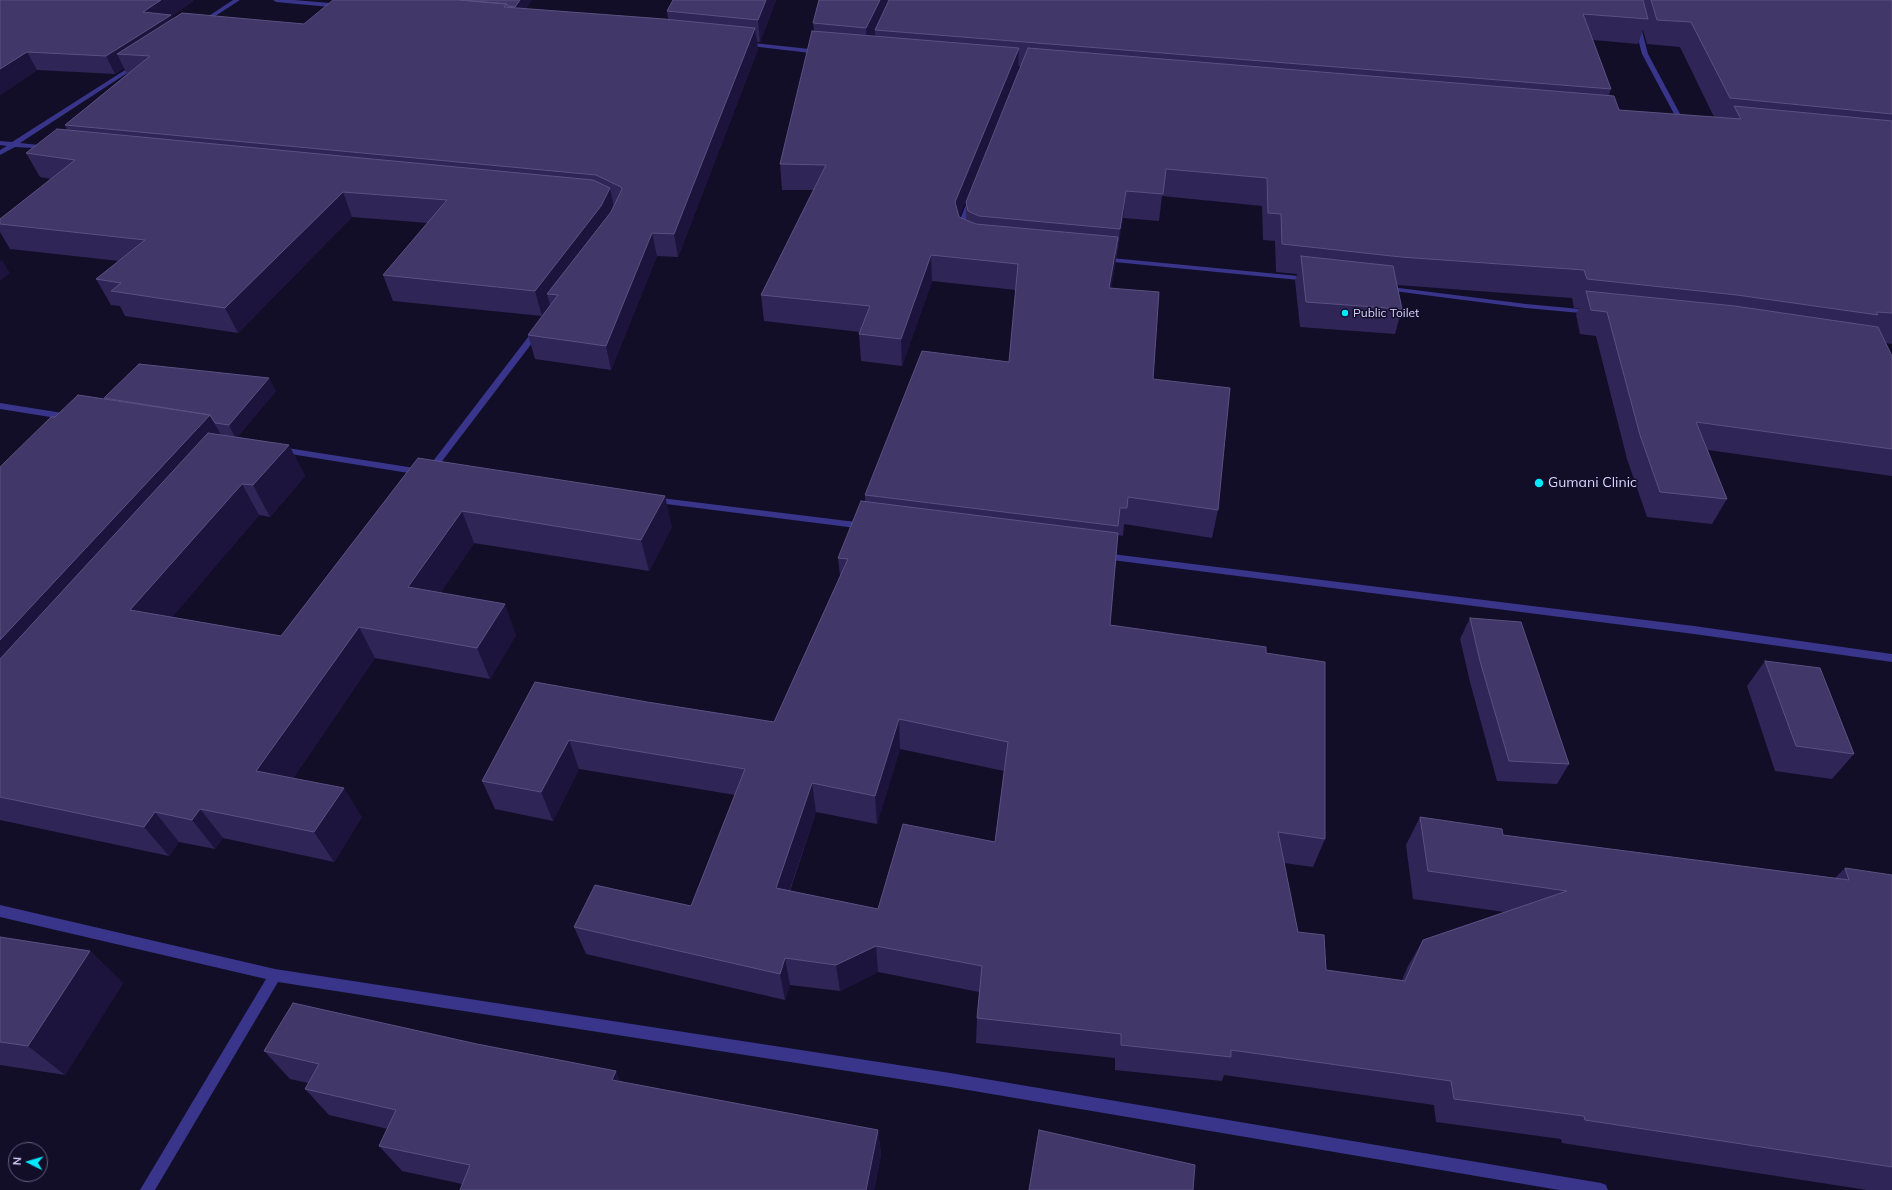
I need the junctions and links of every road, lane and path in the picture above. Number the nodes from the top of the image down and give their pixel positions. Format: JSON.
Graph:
{"nodes":[{"id":1,"x":237,"y":0,"type":"edge"},
{"id":2,"x":276,"y":0,"type":"edge"},
{"id":3,"x":1631,"y":0,"type":"edge"},
{"id":4,"x":344,"y":6,"type":"edge"},
{"id":5,"x":197,"y":26,"type":"edge"},
{"id":6,"x":737,"y":43,"type":"edge"},
{"id":7,"x":823,"y":52,"type":"edge"},
{"id":8,"x":144,"y":60,"type":"edge"},
{"id":9,"x":1676,"y":124,"type":"edge"},
{"id":10,"x":1683,"y":125,"type":"junction"},
{"id":11,"x":1691,"y":125,"type":"edge"},
{"id":12,"x":0,"y":144,"type":"edge"},
{"id":13,"x":11,"y":145,"type":"junction"},
{"id":14,"x":58,"y":149,"type":"edge"},
{"id":15,"x":0,"y":153,"type":"edge"},
{"id":16,"x":974,"y":193,"type":"edge"},
{"id":17,"x":963,"y":241,"type":"edge"},
{"id":18,"x":1094,"y":258,"type":"edge"},
{"id":19,"x":1315,"y":280,"type":"edge"},
{"id":20,"x":1378,"y":286,"type":"edge"},
{"id":21,"x":1599,"y":313,"type":"edge"},
{"id":22,"x":545,"y":321,"type":"edge"},
{"id":23,"x":0,"y":406,"type":"edge"},
{"id":24,"x":77,"y":418,"type":"edge"},
{"id":25,"x":268,"y":448,"type":"edge"},
{"id":26,"x":641,"y":499,"type":"edge"},
{"id":27,"x":877,"y":528,"type":"edge"},
{"id":28,"x":1098,"y":555,"type":"edge"},
{"id":29,"x":1892,"y":658,"type":"edge"},
{"id":30,"x":0,"y":911,"type":"edge"},
{"id":31,"x":275,"y":975,"type":"junction"},
{"id":32,"x":147,"y":1190,"type":"edge"},
{"id":33,"x":1601,"y":1190,"type":"edge"}],
"edges":[{"from":1,"to":5,"type":"street"},
{"from":2,"to":4,"type":"street"},
{"from":3,"to":10,"type":"street"},
{"from":6,"to":7,"type":"street"},
{"from":8,"to":13,"type":"street"},
{"from":9,"to":10,"type":"street"},
{"from":10,"to":11,"type":"street"},
{"from":12,"to":13,"type":"street"},
{"from":13,"to":14,"type":"street"},
{"from":13,"to":15,"type":"street"},
{"from":16,"to":17,"type":"street"},
{"from":18,"to":19,"type":"street"},
{"from":20,"to":21,"type":"street"},
{"from":22,"to":25,"type":"street"},
{"from":23,"to":24,"type":"street"},
{"from":26,"to":27,"type":"street"},
{"from":28,"to":29,"type":"street"},
{"from":30,"to":31,"type":"street"},
{"from":31,"to":32,"type":"street"},
{"from":31,"to":33,"type":"street"}]}
